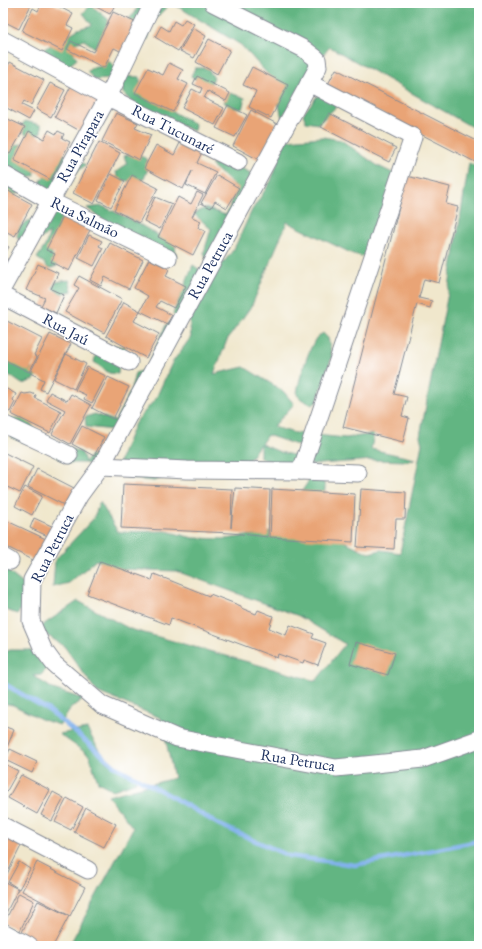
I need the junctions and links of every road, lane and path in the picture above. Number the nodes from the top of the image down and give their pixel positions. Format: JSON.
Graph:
{"nodes":[{"id":1,"x":153,"y":3,"type":"edge"},
{"id":2,"x":213,"y":3,"type":"edge"},
{"id":3,"x":3,"y":40,"type":"edge"},
{"id":4,"x":309,"y":83,"type":"junction"},
{"id":5,"x":108,"y":97,"type":"junction"},
{"id":6,"x":238,"y":162,"type":"dead end"},
{"id":7,"x":3,"y":174,"type":"edge"},
{"id":8,"x":50,"y":200,"type":"junction"},
{"id":9,"x":168,"y":258,"type":"dead end"},
{"id":10,"x":3,"y":287,"type":"edge"},
{"id":11,"x":3,"y":296,"type":"edge"},
{"id":12,"x":129,"y":362,"type":"dead end"},
{"id":13,"x":3,"y":424,"type":"edge"},
{"id":14,"x":69,"y":455,"type":"dead end"},
{"id":15,"x":101,"y":466,"type":"junction"},
{"id":16,"x":301,"y":471,"type":"junction"},
{"id":17,"x":358,"y":473,"type":"dead end"},
{"id":18,"x":479,"y":739,"type":"edge"},
{"id":19,"x":3,"y":826,"type":"edge"},
{"id":20,"x":88,"y":870,"type":"dead end"},
{"id":21,"x":3,"y":932,"type":"edge"},
{"id":22,"x":29,"y":946,"type":"edge"}],
"edges":[{"from":1,"to":5,"type":"street","name":"Rua Pirapara"},
{"from":2,"to":4,"type":"street","name":"Rua Petruca"},
{"from":3,"to":5,"type":"street","name":"Rua Tucunaré"},
{"from":4,"to":15,"type":"street","name":"Rua Petruca"},
{"from":4,"to":16,"type":"street"},
{"from":5,"to":6,"type":"street","name":"Rua Tucunaré"},
{"from":5,"to":8,"type":"street","name":"Rua Pirapara"},
{"from":7,"to":8,"type":"street","name":"Rua Salmão"},
{"from":8,"to":9,"type":"street","name":"Rua Salmão"},
{"from":8,"to":10,"type":"street","name":"Rua Pirapara"},
{"from":11,"to":12,"type":"street","name":"Rua Jaú"},
{"from":13,"to":14,"type":"street"},
{"from":15,"to":16,"type":"street"},
{"from":15,"to":18,"type":"street","name":"Rua Petruca"},
{"from":16,"to":17,"type":"street"},
{"from":19,"to":20,"type":"street"},
{"from":21,"to":22,"type":"street"}]}
